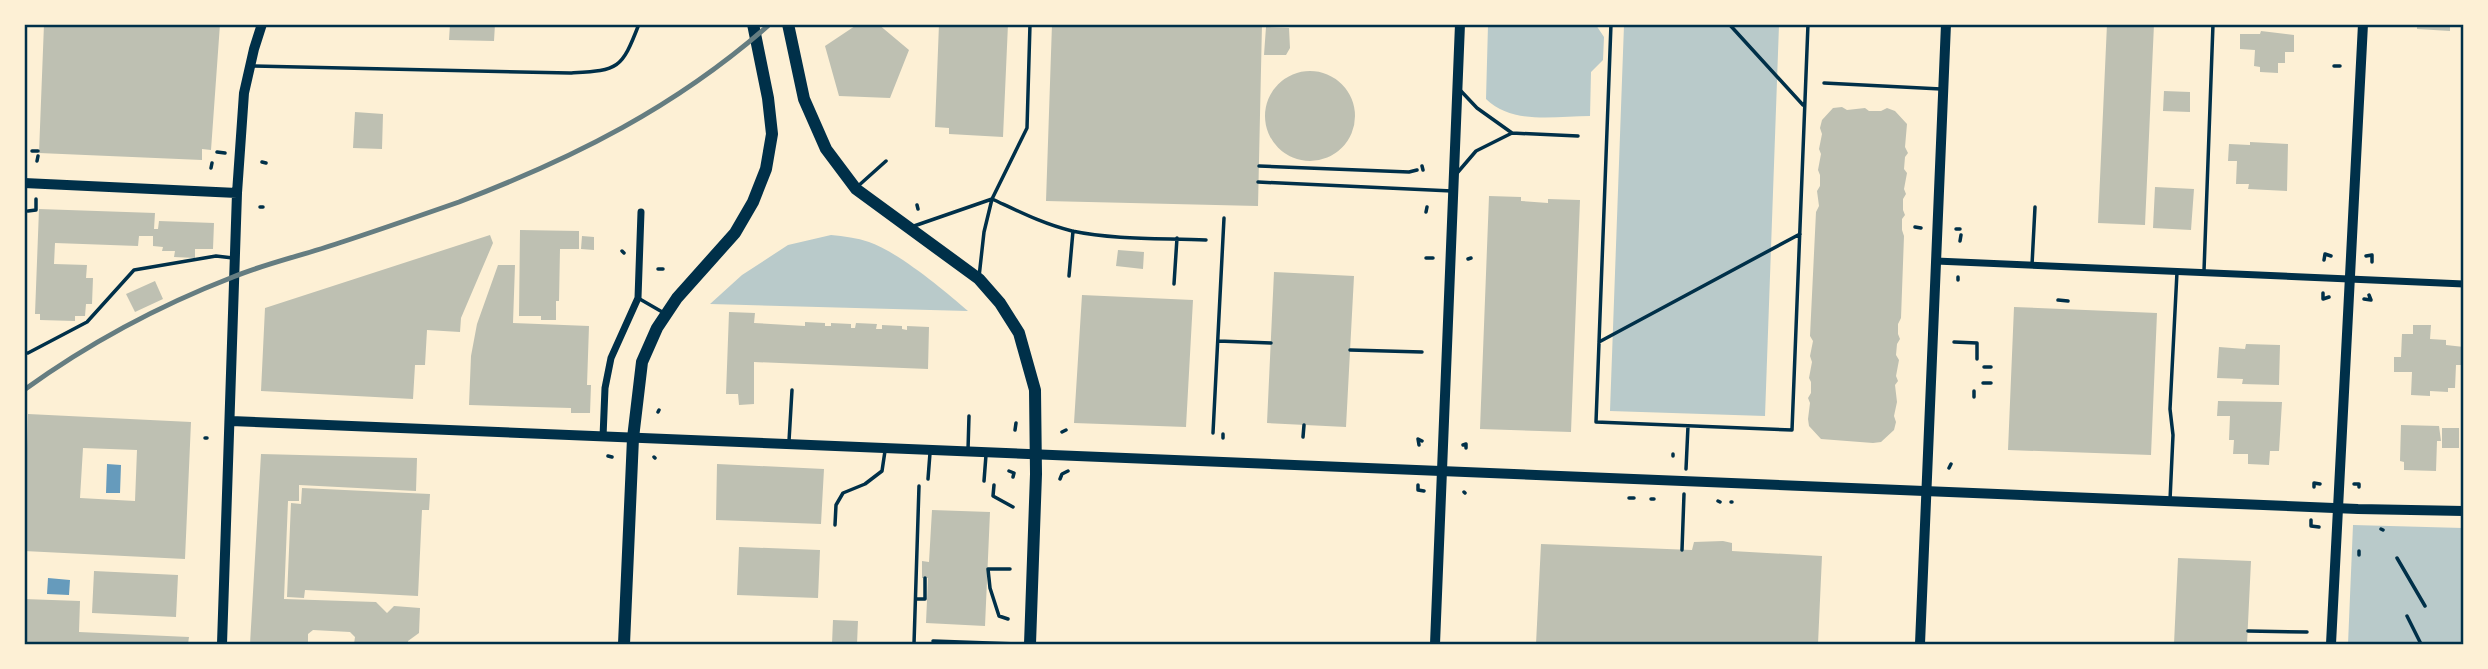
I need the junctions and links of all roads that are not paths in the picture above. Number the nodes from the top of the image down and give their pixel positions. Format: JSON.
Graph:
{"nodes":[{"id":1,"x":262,"y":24,"type":"edge"},
{"id":2,"x":639,"y":24,"type":"edge"},
{"id":3,"x":752,"y":24,"type":"edge"},
{"id":4,"x":788,"y":24,"type":"edge"},
{"id":5,"x":1030,"y":24,"type":"edge"},
{"id":6,"x":1460,"y":24,"type":"edge"},
{"id":7,"x":1946,"y":24,"type":"edge"},
{"id":8,"x":2213,"y":24,"type":"edge"},
{"id":9,"x":2363,"y":24,"type":"edge"},
{"id":10,"x":250,"y":66,"type":"junction"},
{"id":11,"x":1824,"y":83,"type":"dead end"},
{"id":12,"x":1457,"y":86,"type":"junction"},
{"id":13,"x":1943,"y":89,"type":"junction"},
{"id":14,"x":1511,"y":133,"type":"junction"},
{"id":15,"x":1578,"y":136,"type":"dead end"},
{"id":16,"x":886,"y":161,"type":"dead end"},
{"id":17,"x":1452,"y":178,"type":"junction"},
{"id":18,"x":1258,"y":182,"type":"dead end"},
{"id":19,"x":24,"y":183,"type":"edge"},
{"id":20,"x":856,"y":189,"type":"junction"},
{"id":21,"x":1452,"y":191,"type":"junction"},
{"id":22,"x":237,"y":193,"type":"junction"},
{"id":23,"x":992,"y":199,"type":"junction"},
{"id":24,"x":2035,"y":207,"type":"dead end"},
{"id":25,"x":641,"y":212,"type":"dead end"},
{"id":26,"x":909,"y":228,"type":"junction"},
{"id":27,"x":1073,"y":231,"type":"junction"},
{"id":28,"x":1177,"y":238,"type":"junction"},
{"id":29,"x":1206,"y":240,"type":"dead end"},
{"id":30,"x":235,"y":258,"type":"junction"},
{"id":31,"x":1936,"y":261,"type":"junction"},
{"id":32,"x":2032,"y":265,"type":"junction"},
{"id":33,"x":2177,"y":271,"type":"junction"},
{"id":34,"x":2204,"y":273,"type":"junction"},
{"id":35,"x":1069,"y":276,"type":"dead end"},
{"id":36,"x":979,"y":279,"type":"junction"},
{"id":37,"x":2349,"y":279,"type":"junction"},
{"id":38,"x":1174,"y":284,"type":"dead end"},
{"id":39,"x":2463,"y":284,"type":"edge"},
{"id":40,"x":638,"y":298,"type":"junction"},
{"id":41,"x":666,"y":315,"type":"junction"},
{"id":42,"x":24,"y":353,"type":"edge"},
{"id":43,"x":792,"y":390,"type":"dead end"},
{"id":44,"x":969,"y":416,"type":"dead end"},
{"id":45,"x":231,"y":421,"type":"junction"},
{"id":46,"x":603,"y":437,"type":"junction"},
{"id":47,"x":633,"y":438,"type":"junction"},
{"id":48,"x":789,"y":445,"type":"junction"},
{"id":49,"x":885,"y":449,"type":"junction"},
{"id":50,"x":930,"y":451,"type":"junction"},
{"id":51,"x":968,"y":452,"type":"junction"},
{"id":52,"x":986,"y":453,"type":"junction"},
{"id":53,"x":1036,"y":455,"type":"junction"},
{"id":54,"x":1440,"y":472,"type":"junction"},
{"id":55,"x":928,"y":479,"type":"dead end"},
{"id":56,"x":984,"y":481,"type":"dead end"},
{"id":57,"x":1926,"y":492,"type":"junction"},
{"id":58,"x":2170,"y":502,"type":"junction"},
{"id":59,"x":2338,"y":508,"type":"junction"},
{"id":60,"x":2463,"y":511,"type":"edge"},
{"id":61,"x":835,"y":525,"type":"dead end"},
{"id":62,"x":933,"y":641,"type":"dead end"},
{"id":63,"x":998,"y":644,"type":"edge"},
{"id":64,"x":222,"y":645,"type":"edge"},
{"id":65,"x":624,"y":645,"type":"edge"},
{"id":66,"x":1020,"y":645,"type":"edge"},
{"id":67,"x":1030,"y":645,"type":"edge"},
{"id":68,"x":1435,"y":645,"type":"edge"},
{"id":69,"x":1920,"y":645,"type":"edge"},
{"id":70,"x":2331,"y":645,"type":"edge"}],
"edges":[{"from":1,"to":10,"type":"street"},
{"from":2,"to":10,"type":"lane"},
{"from":3,"to":41,"type":"main road"},
{"from":4,"to":20,"type":"main road"},
{"from":5,"to":23,"type":"lane"},
{"from":6,"to":12,"type":"main road"},
{"from":7,"to":13,"type":"main road"},
{"from":8,"to":34,"type":"lane"},
{"from":9,"to":37,"type":"main road"},
{"from":10,"to":22,"type":"street"},
{"from":11,"to":13,"type":"lane"},
{"from":12,"to":14,"type":"lane"},
{"from":12,"to":17,"type":"main road"},
{"from":13,"to":31,"type":"main road"},
{"from":14,"to":15,"type":"lane"},
{"from":14,"to":17,"type":"lane"},
{"from":16,"to":20,"type":"lane"},
{"from":17,"to":21,"type":"main road"},
{"from":18,"to":21,"type":"lane"},
{"from":19,"to":22,"type":"street"},
{"from":20,"to":26,"type":"main road"},
{"from":21,"to":54,"type":"main road"},
{"from":22,"to":30,"type":"street"},
{"from":23,"to":26,"type":"lane"},
{"from":23,"to":27,"type":"lane"},
{"from":23,"to":36,"type":"lane"},
{"from":24,"to":32,"type":"lane"},
{"from":25,"to":40,"type":"street"},
{"from":26,"to":36,"type":"main road"},
{"from":27,"to":28,"type":"lane"},
{"from":27,"to":35,"type":"lane"},
{"from":28,"to":29,"type":"lane"},
{"from":28,"to":38,"type":"lane"},
{"from":30,"to":42,"type":"lane"},
{"from":30,"to":45,"type":"street"},
{"from":31,"to":32,"type":"street"},
{"from":31,"to":57,"type":"main road"},
{"from":32,"to":33,"type":"street"},
{"from":33,"to":34,"type":"street"},
{"from":33,"to":58,"type":"lane"},
{"from":34,"to":37,"type":"street"},
{"from":36,"to":53,"type":"main road"},
{"from":37,"to":39,"type":"street"},
{"from":37,"to":59,"type":"main road"},
{"from":40,"to":41,"type":"lane"},
{"from":40,"to":46,"type":"street"},
{"from":41,"to":47,"type":"main road"},
{"from":43,"to":48,"type":"lane"},
{"from":44,"to":51,"type":"lane"},
{"from":45,"to":46,"type":"street"},
{"from":45,"to":64,"type":"street"},
{"from":46,"to":47,"type":"street"},
{"from":47,"to":48,"type":"street"},
{"from":47,"to":65,"type":"main road"},
{"from":48,"to":49,"type":"street"},
{"from":49,"to":50,"type":"street"},
{"from":49,"to":61,"type":"lane"},
{"from":50,"to":51,"type":"street"},
{"from":50,"to":55,"type":"lane"},
{"from":51,"to":52,"type":"street"},
{"from":52,"to":53,"type":"street"},
{"from":52,"to":56,"type":"lane"},
{"from":53,"to":54,"type":"street"},
{"from":53,"to":67,"type":"main road"},
{"from":54,"to":57,"type":"street"},
{"from":54,"to":68,"type":"main road"},
{"from":57,"to":58,"type":"street"},
{"from":57,"to":69,"type":"main road"},
{"from":58,"to":59,"type":"street"},
{"from":59,"to":60,"type":"street"},
{"from":59,"to":70,"type":"main road"},
{"from":62,"to":63,"type":"lane"},
{"from":63,"to":66,"type":"lane"}]}
